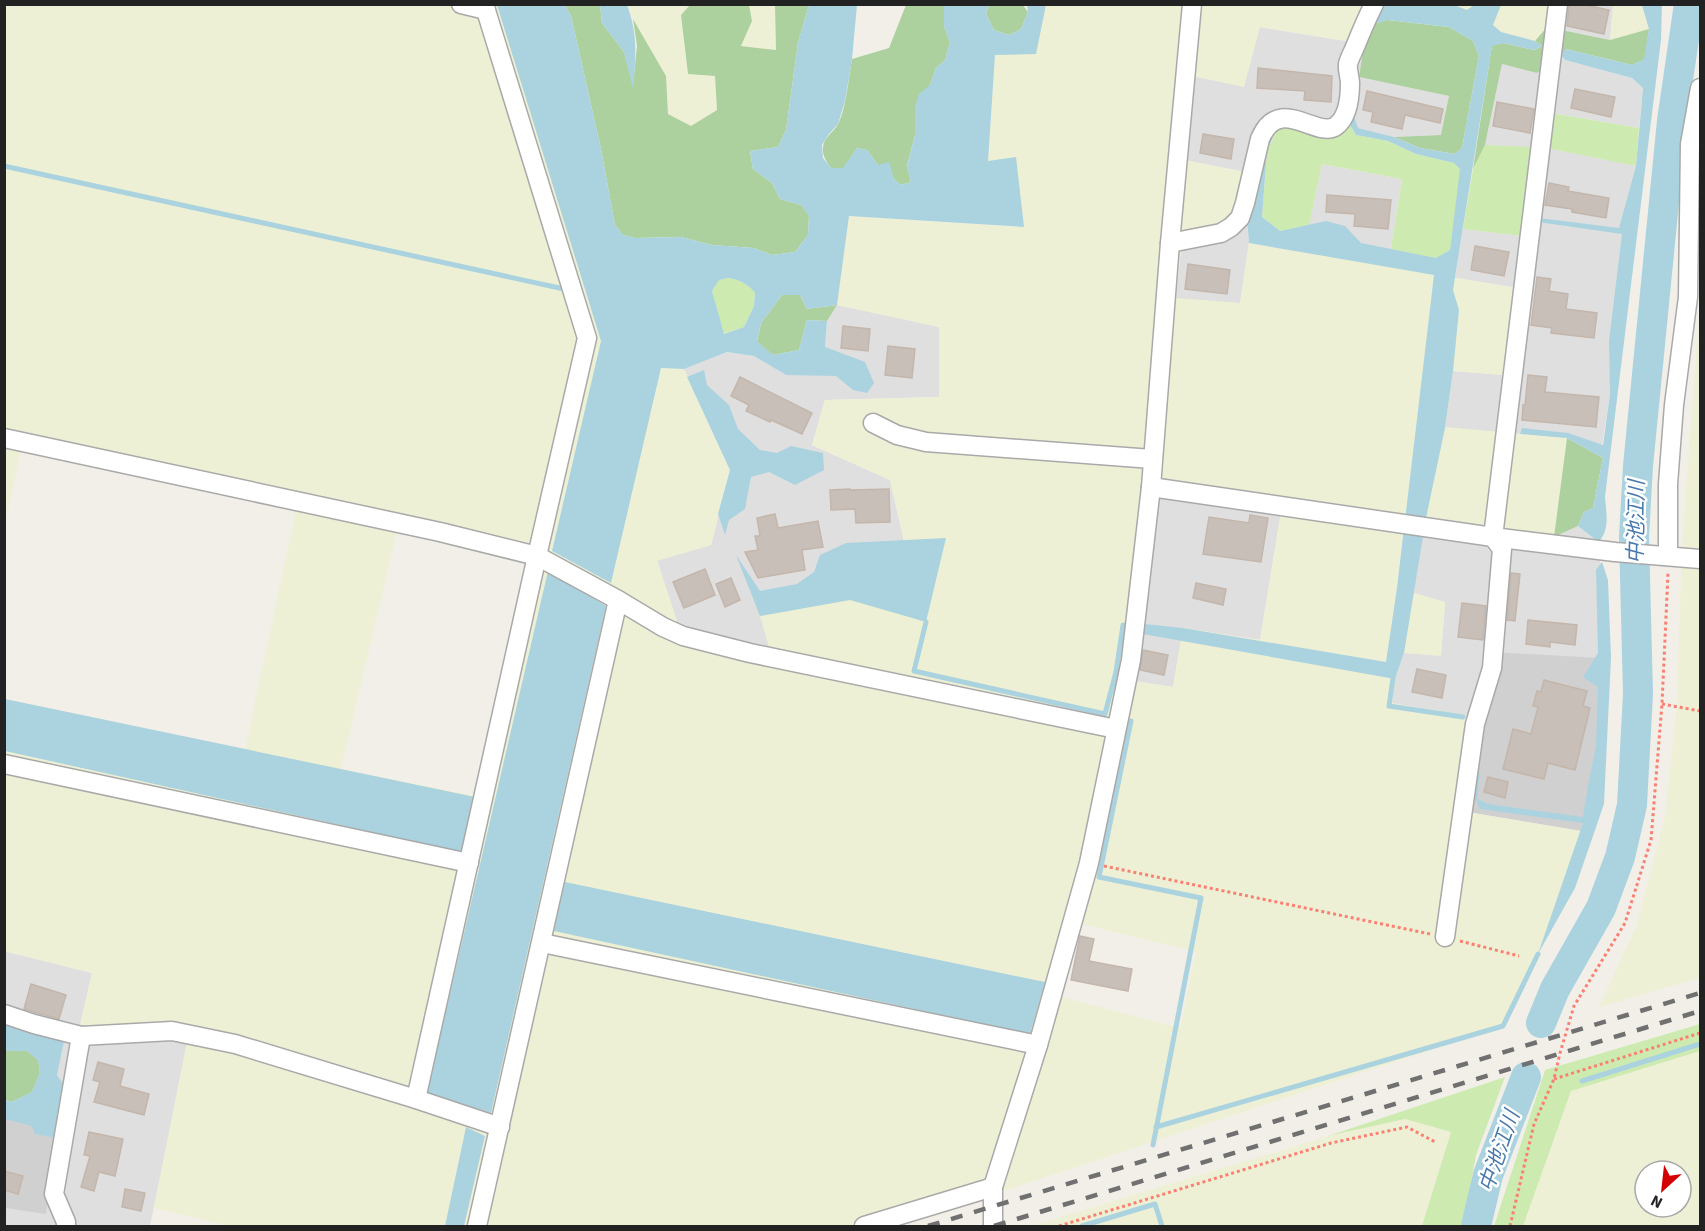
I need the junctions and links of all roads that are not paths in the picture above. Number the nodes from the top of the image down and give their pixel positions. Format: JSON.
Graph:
{"nodes":[{"id":1,"x":461,"y":4,"type":"edge"},
{"id":2,"x":1192,"y":4,"type":"edge"},
{"id":3,"x":1374,"y":4,"type":"edge"},
{"id":4,"x":1558,"y":4,"type":"edge"},
{"id":5,"x":485,"y":7,"type":"edge"},
{"id":6,"x":1701,"y":88,"type":"edge"},
{"id":7,"x":1170,"y":243,"type":"junction"},
{"id":8,"x":873,"y":423,"type":"dead end"},
{"id":9,"x":4,"y":438,"type":"edge"},
{"id":10,"x":1152,"y":459,"type":"junction"},
{"id":11,"x":1151,"y":487,"type":"junction"},
{"id":12,"x":1493,"y":537,"type":"junction"},
{"id":13,"x":537,"y":556,"type":"junction"},
{"id":14,"x":1668,"y":556,"type":"junction"},
{"id":15,"x":1701,"y":559,"type":"edge"},
{"id":16,"x":618,"y":600,"type":"junction"},
{"id":17,"x":1116,"y":729,"type":"junction"},
{"id":18,"x":4,"y":764,"type":"edge"},
{"id":19,"x":469,"y":863,"type":"junction"},
{"id":20,"x":1445,"y":938,"type":"road end"},
{"id":21,"x":542,"y":943,"type":"junction"},
{"id":22,"x":4,"y":1014,"type":"edge"},
{"id":23,"x":81,"y":1036,"type":"junction"},
{"id":24,"x":1038,"y":1045,"type":"junction"},
{"id":25,"x":416,"y":1099,"type":"junction"},
{"id":26,"x":484,"y":1122,"type":"junction"},
{"id":27,"x":993,"y":1187,"type":"junction"},
{"id":28,"x":66,"y":1227,"type":"edge"},
{"id":29,"x":477,"y":1227,"type":"edge"},
{"id":30,"x":864,"y":1227,"type":"edge"},
{"id":31,"x":993,"y":1227,"type":"edge"}],
"edges":[{"from":1,"to":5,"type":"street"},
{"from":2,"to":7,"type":"street"},
{"from":3,"to":7,"type":"street"},
{"from":4,"to":12,"type":"street"},
{"from":5,"to":13,"type":"street"},
{"from":6,"to":14,"type":"street"},
{"from":7,"to":10,"type":"street"},
{"from":8,"to":10,"type":"street"},
{"from":9,"to":13,"type":"street"},
{"from":10,"to":11,"type":"street"},
{"from":11,"to":12,"type":"street"},
{"from":11,"to":17,"type":"street"},
{"from":12,"to":14,"type":"street"},
{"from":12,"to":20,"type":"street"},
{"from":13,"to":16,"type":"street"},
{"from":13,"to":19,"type":"street"},
{"from":14,"to":15,"type":"street"},
{"from":16,"to":17,"type":"street"},
{"from":16,"to":21,"type":"street"},
{"from":17,"to":24,"type":"street"},
{"from":18,"to":19,"type":"street"},
{"from":19,"to":25,"type":"street"},
{"from":21,"to":24,"type":"street"},
{"from":21,"to":26,"type":"street"},
{"from":22,"to":23,"type":"street"},
{"from":23,"to":25,"type":"street"},
{"from":23,"to":28,"type":"street"},
{"from":24,"to":27,"type":"street"},
{"from":25,"to":26,"type":"street"},
{"from":26,"to":29,"type":"street"},
{"from":27,"to":30,"type":"street"},
{"from":27,"to":31,"type":"street"}]}
